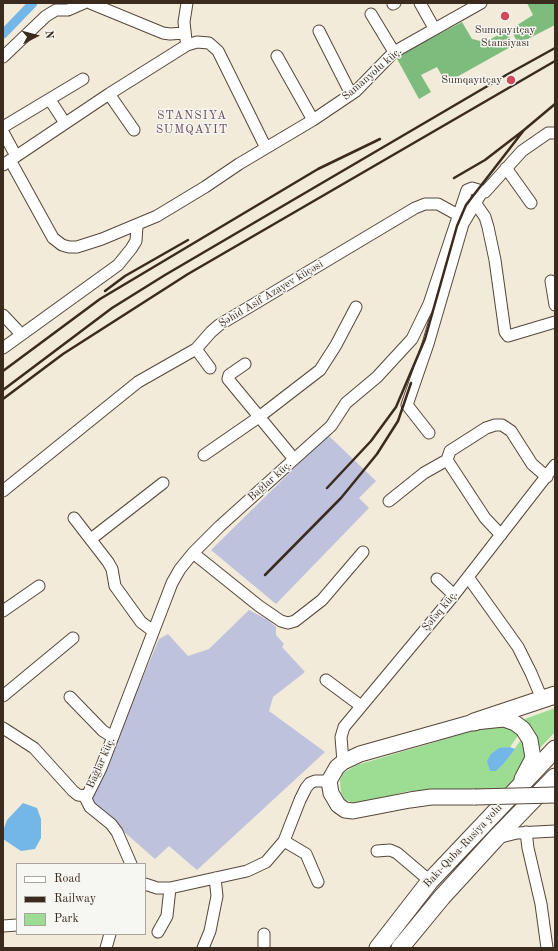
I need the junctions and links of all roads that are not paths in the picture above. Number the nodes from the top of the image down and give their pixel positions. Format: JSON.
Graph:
{"nodes":[{"id":1,"x":84,"y":3,"type":"edge"},
{"id":2,"x":90,"y":3,"type":"edge"},
{"id":3,"x":187,"y":3,"type":"edge"},
{"id":4,"x":420,"y":3,"type":"edge"},
{"id":5,"x":481,"y":3,"type":"edge"},
{"id":6,"x":371,"y":14,"type":"dead end"},
{"id":7,"x":434,"y":28,"type":"junction"},
{"id":8,"x":319,"y":31,"type":"dead end"},
{"id":9,"x":184,"y":32,"type":"junction"},
{"id":10,"x":187,"y":45,"type":"junction"},
{"id":11,"x":394,"y":52,"type":"junction"},
{"id":12,"x":277,"y":56,"type":"dead end"},
{"id":13,"x":3,"y":57,"type":"edge"},
{"id":14,"x":83,"y":79,"type":"dead end"},
{"id":15,"x":109,"y":94,"type":"junction"},
{"id":16,"x":351,"y":94,"type":"junction"},
{"id":17,"x":50,"y":100,"type":"junction"},
{"id":18,"x":313,"y":120,"type":"junction"},
{"id":19,"x":65,"y":124,"type":"junction"},
{"id":20,"x":3,"y":127,"type":"edge"},
{"id":21,"x":134,"y":130,"type":"dead end"},
{"id":22,"x":3,"y":132,"type":"edge"},
{"id":23,"x":555,"y":133,"type":"edge"},
{"id":24,"x":266,"y":148,"type":"junction"},
{"id":25,"x":10,"y":160,"type":"edge"},
{"id":26,"x":506,"y":168,"type":"junction"},
{"id":27,"x":480,"y":191,"type":"junction"},
{"id":28,"x":531,"y":203,"type":"dead end"},
{"id":29,"x":476,"y":204,"type":"junction"},
{"id":30,"x":458,"y":215,"type":"junction"},
{"id":31,"x":137,"y":226,"type":"junction"},
{"id":32,"x":551,"y":281,"type":"dead end"},
{"id":33,"x":555,"y":305,"type":"edge"},
{"id":34,"x":356,"y":307,"type":"dead end"},
{"id":35,"x":3,"y":315,"type":"edge"},
{"id":36,"x":555,"y":322,"type":"edge"},
{"id":37,"x":21,"y":334,"type":"junction"},
{"id":38,"x":3,"y":348,"type":"edge"},
{"id":39,"x":196,"y":349,"type":"junction"},
{"id":40,"x":245,"y":364,"type":"dead end"},
{"id":41,"x":210,"y":368,"type":"dead end"},
{"id":42,"x":259,"y":417,"type":"junction"},
{"id":43,"x":429,"y":433,"type":"dead end"},
{"id":44,"x":204,"y":454,"type":"dead end"},
{"id":45,"x":294,"y":459,"type":"junction"},
{"id":46,"x":447,"y":460,"type":"junction"},
{"id":47,"x":555,"y":466,"type":"edge"},
{"id":48,"x":546,"y":477,"type":"junction"},
{"id":49,"x":163,"y":483,"type":"dead end"},
{"id":50,"x":3,"y":491,"type":"edge"},
{"id":51,"x":388,"y":500,"type":"dead end"},
{"id":52,"x":74,"y":518,"type":"dead end"},
{"id":53,"x":501,"y":535,"type":"junction"},
{"id":54,"x":90,"y":540,"type":"junction"},
{"id":55,"x":363,"y":552,"type":"dead end"},
{"id":56,"x":193,"y":553,"type":"junction"},
{"id":57,"x":468,"y":577,"type":"junction"},
{"id":58,"x":437,"y":579,"type":"dead end"},
{"id":59,"x":39,"y":586,"type":"dead end"},
{"id":60,"x":454,"y":594,"type":"junction"},
{"id":61,"x":3,"y":611,"type":"edge"},
{"id":62,"x":153,"y":632,"type":"junction"},
{"id":63,"x":73,"y":638,"type":"dead end"},
{"id":64,"x":326,"y":680,"type":"dead end"},
{"id":65,"x":3,"y":696,"type":"edge"},
{"id":66,"x":70,"y":697,"type":"dead end"},
{"id":67,"x":549,"y":697,"type":"edge"},
{"id":68,"x":361,"y":706,"type":"junction"},
{"id":69,"x":474,"y":722,"type":"junction"},
{"id":70,"x":3,"y":728,"type":"edge"},
{"id":71,"x":113,"y":737,"type":"junction"},
{"id":72,"x":555,"y":749,"type":"edge"},
{"id":73,"x":343,"y":762,"type":"junction"},
{"id":74,"x":555,"y":777,"type":"edge"},
{"id":75,"x":329,"y":781,"type":"junction"},
{"id":76,"x":515,"y":790,"type":"junction"},
{"id":77,"x":555,"y":795,"type":"edge"},
{"id":78,"x":87,"y":796,"type":"junction"},
{"id":79,"x":555,"y":830,"type":"edge"},
{"id":80,"x":526,"y":832,"type":"junction"},
{"id":81,"x":495,"y":839,"type":"junction"},
{"id":82,"x":284,"y":841,"type":"junction"},
{"id":83,"x":377,"y":851,"type":"dead end"},
{"id":84,"x":131,"y":863,"type":"edge"},
{"id":85,"x":215,"y":878,"type":"junction"},
{"id":86,"x":430,"y":881,"type":"junction"},
{"id":87,"x":318,"y":882,"type":"dead end"},
{"id":88,"x":146,"y":884,"type":"edge"},
{"id":89,"x":170,"y":888,"type":"junction"},
{"id":90,"x":16,"y":925,"type":"edge"},
{"id":91,"x":3,"y":926,"type":"edge"},
{"id":92,"x":158,"y":932,"type":"dead end"},
{"id":93,"x":264,"y":934,"type":"dead end"},
{"id":94,"x":110,"y":935,"type":"edge"},
{"id":95,"x":106,"y":948,"type":"edge"},
{"id":96,"x":203,"y":948,"type":"edge"},
{"id":97,"x":264,"y":948,"type":"edge"},
{"id":98,"x":378,"y":948,"type":"edge"},
{"id":99,"x":400,"y":948,"type":"edge"},
{"id":100,"x":547,"y":948,"type":"edge"}],
"edges":[{"from":1,"to":13,"type":"street"},
{"from":2,"to":9,"type":"street"},
{"from":3,"to":9,"type":"street"},
{"from":4,"to":7,"type":"street"},
{"from":5,"to":7,"type":"street","name":"Samanyolu küç."},
{"from":6,"to":11,"type":"street"},
{"from":7,"to":11,"type":"street","name":"Samanyolu küç."},
{"from":8,"to":16,"type":"street"},
{"from":9,"to":10,"type":"street"},
{"from":10,"to":15,"type":"street"},
{"from":10,"to":24,"type":"street"},
{"from":11,"to":16,"type":"street","name":"Samanyolu küç."},
{"from":12,"to":18,"type":"street"},
{"from":14,"to":17,"type":"street"},
{"from":15,"to":19,"type":"street"},
{"from":15,"to":21,"type":"street"},
{"from":16,"to":18,"type":"street","name":"Samanyolu küç."},
{"from":17,"to":19,"type":"street"},
{"from":17,"to":20,"type":"street"},
{"from":18,"to":24,"type":"street","name":"Samanyolu küç."},
{"from":19,"to":25,"type":"street"},
{"from":22,"to":25,"type":"street","name":"Samanyolu küç."},
{"from":23,"to":26,"type":"street"},
{"from":24,"to":31,"type":"street","name":"Samanyolu küç."},
{"from":25,"to":31,"type":"street","name":"Samanyolu küç."},
{"from":26,"to":27,"type":"street"},
{"from":26,"to":28,"type":"street"},
{"from":27,"to":29,"type":"street"},
{"from":27,"to":30,"type":"street","name":"Bağlar küç."},
{"from":29,"to":36,"type":"street"},
{"from":29,"to":43,"type":"street"},
{"from":30,"to":39,"type":"street","name":"Şəhid Asif Azayev küçəsi"},
{"from":30,"to":45,"type":"street","name":"Bağlar küç."},
{"from":31,"to":37,"type":"street"},
{"from":32,"to":33,"type":"street"},
{"from":34,"to":42,"type":"street"},
{"from":35,"to":37,"type":"street"},
{"from":37,"to":38,"type":"street"},
{"from":39,"to":41,"type":"street"},
{"from":39,"to":50,"type":"street","name":"Şəhid Asif Azayev küçəsi"},
{"from":40,"to":42,"type":"street"},
{"from":42,"to":44,"type":"street"},
{"from":42,"to":45,"type":"street"},
{"from":45,"to":56,"type":"street","name":"Bağlar küç."},
{"from":46,"to":48,"type":"street"},
{"from":46,"to":51,"type":"street"},
{"from":46,"to":53,"type":"street"},
{"from":47,"to":48,"type":"street","name":"Şəfəq küç."},
{"from":48,"to":53,"type":"street","name":"Şəfəq küç."},
{"from":49,"to":54,"type":"street"},
{"from":52,"to":54,"type":"street"},
{"from":53,"to":57,"type":"street","name":"Şəfəq küç."},
{"from":54,"to":62,"type":"street"},
{"from":55,"to":56,"type":"street"},
{"from":56,"to":62,"type":"street","name":"Bağlar küç."},
{"from":57,"to":60,"type":"street","name":"Şəfəq küç."},
{"from":57,"to":67,"type":"street"},
{"from":58,"to":60,"type":"street"},
{"from":59,"to":61,"type":"street"},
{"from":60,"to":68,"type":"street","name":"Şəfəq küç."},
{"from":62,"to":71,"type":"street","name":"Bağlar küç."},
{"from":63,"to":65,"type":"street"},
{"from":64,"to":68,"type":"street"},
{"from":66,"to":71,"type":"street"},
{"from":67,"to":69,"type":"highway"},
{"from":68,"to":73,"type":"street","name":"Şəfəq küç."},
{"from":69,"to":73,"type":"main road"},
{"from":69,"to":76,"type":"main road"},
{"from":70,"to":78,"type":"street"},
{"from":71,"to":78,"type":"street","name":"Bağlar küç."},
{"from":72,"to":76,"type":"highway","name":"Bakı-Quba-Rusiya yolu"},
{"from":73,"to":75,"type":"main road"},
{"from":74,"to":81,"type":"highway","name":"Bakı-Quba-Rusiya yolu"},
{"from":75,"to":77,"type":"main road","bridge":true},
{"from":75,"to":82,"type":"street"},
{"from":76,"to":86,"type":"highway","name":"Bakı-Quba-Rusiya yolu"},
{"from":78,"to":84,"type":"street"},
{"from":79,"to":80,"type":"street"},
{"from":80,"to":81,"type":"street"},
{"from":80,"to":100,"type":"street"},
{"from":81,"to":99,"type":"highway","name":"Bakı-Quba-Rusiya yolu"},
{"from":82,"to":85,"type":"street"},
{"from":82,"to":87,"type":"street"},
{"from":83,"to":86,"type":"street"},
{"from":85,"to":89,"type":"street"},
{"from":85,"to":96,"type":"street"},
{"from":86,"to":98,"type":"highway","name":"Bakı-Quba-Rusiya yolu"},
{"from":88,"to":89,"type":"street"},
{"from":89,"to":92,"type":"street"},
{"from":90,"to":91,"type":"street"},
{"from":93,"to":97,"type":"street"},
{"from":94,"to":95,"type":"street"}]}
